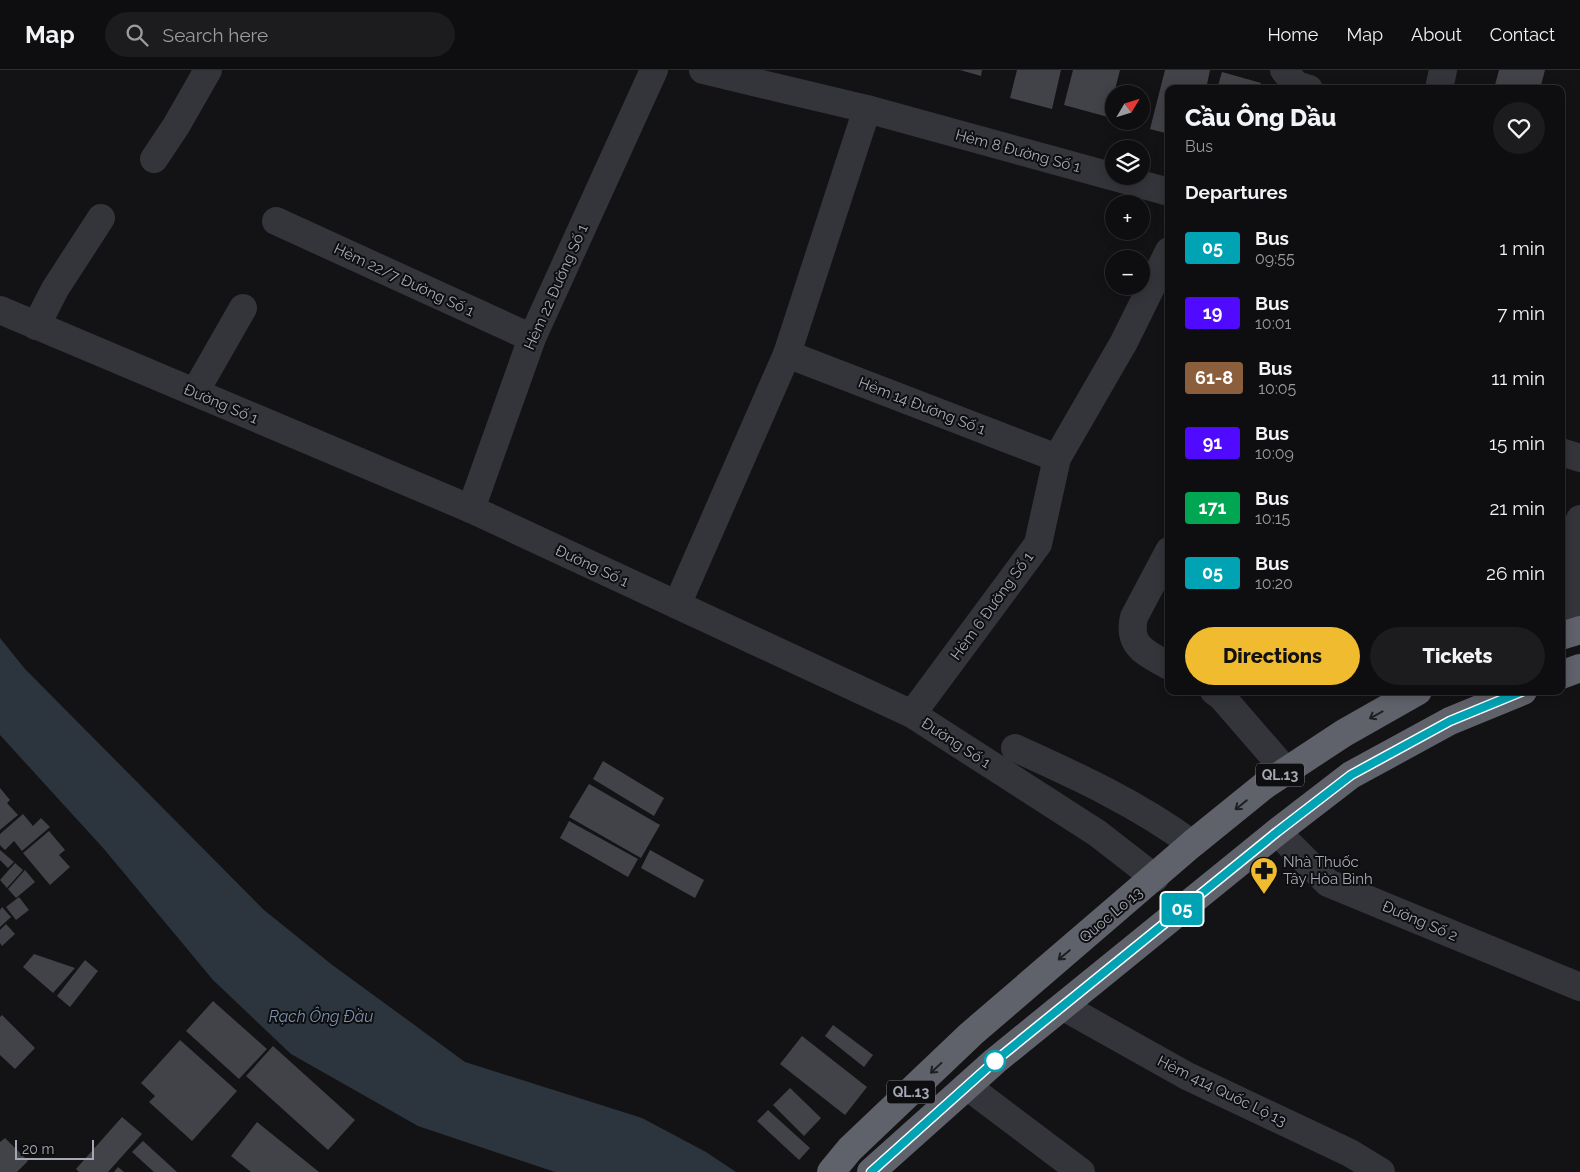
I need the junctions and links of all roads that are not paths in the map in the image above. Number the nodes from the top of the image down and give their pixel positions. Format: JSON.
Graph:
{"nodes":[{"id":1,"x":208,"y":70,"type":"edge"},
{"id":2,"x":654,"y":70,"type":"edge"},
{"id":3,"x":702,"y":70,"type":"edge"},
{"id":4,"x":1284,"y":70,"type":"edge"},
{"id":5,"x":1443,"y":70,"type":"edge"},
{"id":6,"x":1296,"y":85,"type":"edge"},
{"id":7,"x":1440,"y":85,"type":"edge"},
{"id":8,"x":867,"y":109,"type":"junction"},
{"id":9,"x":154,"y":159,"type":"dead end"},
{"id":10,"x":1165,"y":191,"type":"edge"},
{"id":11,"x":101,"y":218,"type":"dead end"},
{"id":12,"x":276,"y":221,"type":"dead end"},
{"id":13,"x":1165,"y":259,"type":"edge"},
{"id":14,"x":244,"y":308,"type":"dead end"},
{"id":15,"x":0,"y":310,"type":"edge"},
{"id":16,"x":36,"y":326,"type":"junction"},
{"id":17,"x":532,"y":338,"type":"junction"},
{"id":18,"x":788,"y":354,"type":"junction"},
{"id":19,"x":195,"y":392,"type":"junction"},
{"id":20,"x":1565,"y":453,"type":"edge"},
{"id":21,"x":1057,"y":458,"type":"junction"},
{"id":22,"x":1580,"y":458,"type":"edge"},
{"id":23,"x":471,"y":509,"type":"junction"},
{"id":24,"x":1580,"y":519,"type":"edge"},
{"id":25,"x":1165,"y":559,"type":"edge"},
{"id":26,"x":677,"y":605,"type":"junction"},
{"id":27,"x":1571,"y":633,"type":"edge"},
{"id":28,"x":1165,"y":664,"type":"edge"},
{"id":29,"x":1580,"y":668,"type":"edge"},
{"id":30,"x":1565,"y":674,"type":"edge"},
{"id":31,"x":1219,"y":695,"type":"edge"},
{"id":32,"x":1411,"y":695,"type":"edge"},
{"id":33,"x":1512,"y":695,"type":"edge"},
{"id":34,"x":912,"y":714,"type":"junction"},
{"id":35,"x":1015,"y":748,"type":"dead end"},
{"id":36,"x":1286,"y":771,"type":"junction"},
{"id":37,"x":1277,"y":832,"type":"junction"},
{"id":38,"x":1192,"y":844,"type":"junction"},
{"id":39,"x":1155,"y":878,"type":"junction"},
{"id":40,"x":1580,"y":987,"type":"edge"},
{"id":41,"x":1064,"y":1007,"type":"junction"},
{"id":42,"x":967,"y":1086,"type":"junction"},
{"id":43,"x":850,"y":1149,"type":"junction"},
{"id":44,"x":1344,"y":1163,"type":"edge"},
{"id":45,"x":812,"y":1172,"type":"edge"},
{"id":46,"x":831,"y":1172,"type":"edge"},
{"id":47,"x":871,"y":1172,"type":"edge"},
{"id":48,"x":1081,"y":1172,"type":"edge"},
{"id":49,"x":1381,"y":1172,"type":"edge"}],
"edges":[{"from":1,"to":9,"type":"street"},
{"from":2,"to":17,"type":"street","name":"Hẻm 22 Đường Số 1"},
{"from":3,"to":8,"type":"street","name":"Hẻm 8 Đường Số 1"},
{"from":4,"to":6,"type":"street"},
{"from":5,"to":7,"type":"street"},
{"from":8,"to":10,"type":"street","name":"Hẻm 8 Đường Số 1"},
{"from":8,"to":18,"type":"street"},
{"from":11,"to":16,"type":"street"},
{"from":12,"to":17,"type":"street","name":"Hẻm 22/7 Đường Số 1"},
{"from":13,"to":21,"type":"street"},
{"from":14,"to":19,"type":"street"},
{"from":15,"to":16,"type":"street","name":"Đường Số 1"},
{"from":16,"to":19,"type":"street","name":"Đường Số 1"},
{"from":17,"to":23,"type":"street","name":"Hẻm 22 Đường Số 1"},
{"from":18,"to":21,"type":"street","name":"Hẻm 14 Đường Số 1"},
{"from":18,"to":26,"type":"street"},
{"from":19,"to":23,"type":"street","name":"Đường Số 1"},
{"from":20,"to":22,"type":"street"},
{"from":21,"to":34,"type":"street","name":"Hẻm 6 Đường Số 1"},
{"from":23,"to":26,"type":"street","name":"Đường Số 1"},
{"from":24,"to":27,"type":"street"},
{"from":25,"to":28,"type":"street"},
{"from":26,"to":34,"type":"street","name":"Đường Số 1"},
{"from":29,"to":30,"type":"highway"},
{"from":31,"to":36,"type":"street"},
{"from":32,"to":36,"type":"highway","name":"Quoc Lo 13","number":"QL.13","one_way":true},
{"from":33,"to":37,"type":"highway","number":"QL.13"},
{"from":34,"to":39,"type":"street","name":"Đường Số 1"},
{"from":35,"to":38,"type":"street"},
{"from":36,"to":38,"type":"highway","name":"Quoc Lo 13","number":"QL.13","one_way":true},
{"from":37,"to":40,"type":"street","name":"Đường Số 2"},
{"from":37,"to":41,"type":"highway","number":"QL.13"},
{"from":38,"to":39,"type":"highway","name":"Quoc Lo 13","number":"QL.13"},
{"from":39,"to":43,"type":"highway","name":"Quoc Lo 13","number":"QL.13","one_way":true},
{"from":41,"to":42,"type":"highway","number":"QL.13"},
{"from":41,"to":44,"type":"street","name":"Hẻm 414 Quốc Lộ 13"},
{"from":42,"to":47,"type":"highway","number":"QL.13"},
{"from":42,"to":48,"type":"street"},
{"from":43,"to":45,"type":"highway","number":"QL.13"},
{"from":43,"to":46,"type":"highway","name":"Quoc Lo 13","number":"QL.13"},
{"from":44,"to":49,"type":"street","name":"Hẻm 414 Quốc Lộ 13"}]}
